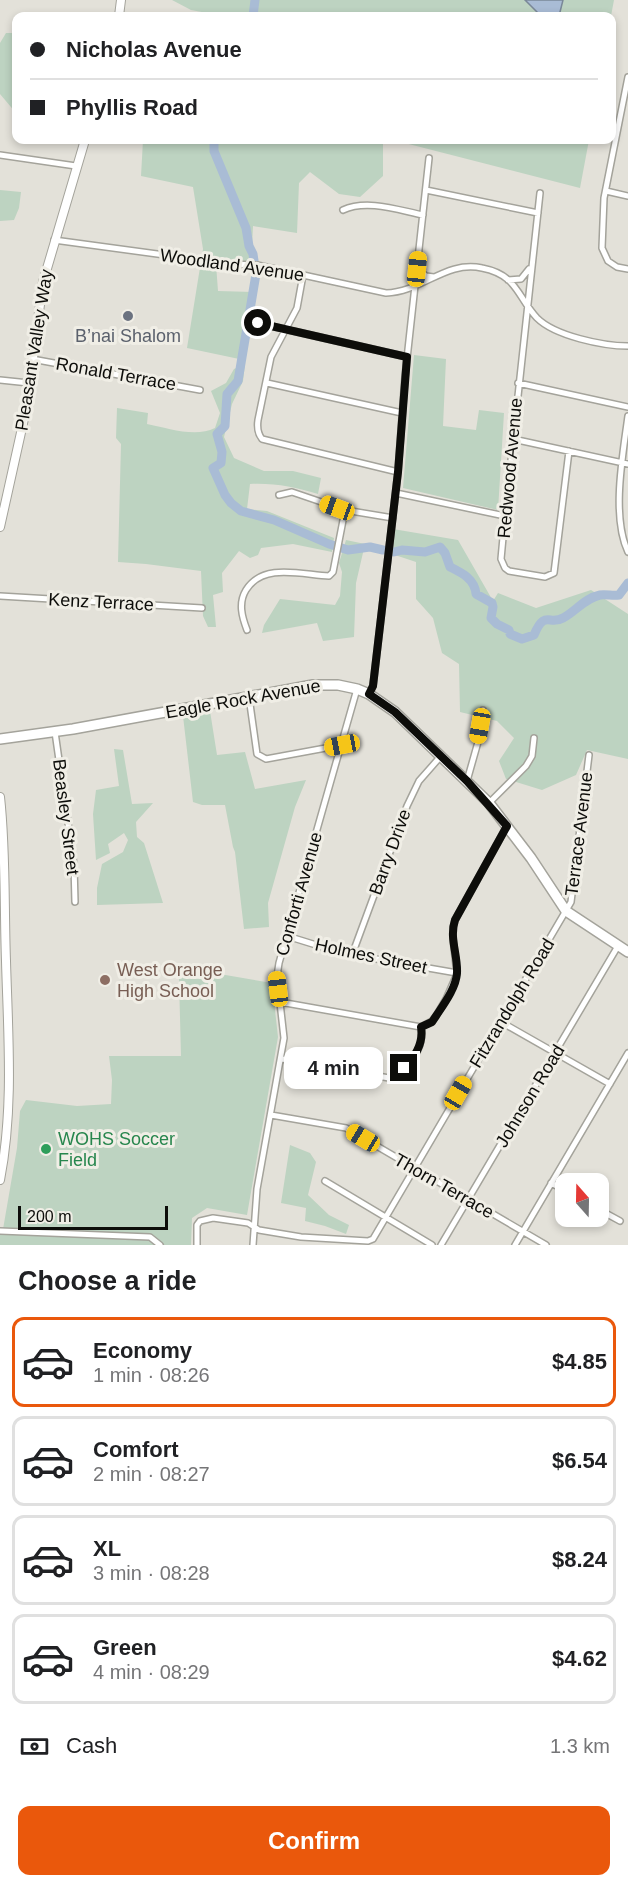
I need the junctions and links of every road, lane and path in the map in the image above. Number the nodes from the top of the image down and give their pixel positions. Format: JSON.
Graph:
{"nodes":[{"id":1,"x":115,"y":0,"type":"edge"},
{"id":2,"x":121,"y":0,"type":"edge"},
{"id":3,"x":628,"y":77,"type":"edge"},
{"id":4,"x":621,"y":115,"type":"junction"},
{"id":5,"x":628,"y":117,"type":"edge"},
{"id":6,"x":616,"y":140,"type":"edge"},
{"id":7,"x":84,"y":144,"type":"edge"},
{"id":8,"x":615,"y":144,"type":"edge"},
{"id":9,"x":0,"y":155,"type":"edge"},
{"id":10,"x":429,"y":158,"type":"dead end"},
{"id":11,"x":76,"y":166,"type":"junction"},
{"id":12,"x":426,"y":190,"type":"junction"},
{"id":13,"x":606,"y":190,"type":"junction"},
{"id":14,"x":540,"y":193,"type":"dead end"},
{"id":15,"x":628,"y":196,"type":"edge"},
{"id":16,"x":343,"y":210,"type":"dead end"},
{"id":17,"x":538,"y":213,"type":"junction"},
{"id":18,"x":423,"y":215,"type":"junction"},
{"id":19,"x":54,"y":240,"type":"junction"},
{"id":20,"x":531,"y":265,"type":"junction"},
{"id":21,"x":417,"y":269,"type":"junction"},
{"id":22,"x":628,"y":269,"type":"edge"},
{"id":23,"x":303,"y":275,"type":"junction"},
{"id":24,"x":435,"y":277,"type":"junction"},
{"id":25,"x":507,"y":279,"type":"junction"},
{"id":26,"x":415,"y":287,"type":"junction"},
{"id":27,"x":527,"y":305,"type":"junction"},
{"id":28,"x":258,"y":323,"type":"dead end"},
{"id":29,"x":286,"y":330,"type":"junction"},
{"id":30,"x":628,"y":346,"type":"edge"},
{"id":31,"x":407,"y":357,"type":"junction"},
{"id":32,"x":32,"y":359,"type":"junction"},
{"id":33,"x":0,"y":380,"type":"edge"},
{"id":34,"x":29,"y":383,"type":"junction"},
{"id":35,"x":267,"y":383,"type":"junction"},
{"id":36,"x":518,"y":383,"type":"junction"},
{"id":37,"x":200,"y":390,"type":"dead end"},
{"id":38,"x":628,"y":407,"type":"edge"},
{"id":39,"x":402,"y":413,"type":"junction"},
{"id":40,"x":628,"y":418,"type":"edge"},
{"id":41,"x":513,"y":439,"type":"junction"},
{"id":42,"x":569,"y":451,"type":"junction"},
{"id":43,"x":626,"y":464,"type":"edge"},
{"id":44,"x":398,"y":472,"type":"junction"},
{"id":45,"x":396,"y":493,"type":"junction"},
{"id":46,"x":279,"y":495,"type":"dead end"},
{"id":47,"x":345,"y":510,"type":"junction"},
{"id":48,"x":505,"y":516,"type":"junction"},
{"id":49,"x":393,"y":518,"type":"junction"},
{"id":50,"x":0,"y":527,"type":"edge"},
{"id":51,"x":628,"y":552,"type":"edge"},
{"id":52,"x":0,"y":596,"type":"edge"},
{"id":53,"x":202,"y":608,"type":"dead end"},
{"id":54,"x":247,"y":630,"type":"dead end"},
{"id":55,"x":357,"y":689,"type":"junction"},
{"id":56,"x":369,"y":694,"type":"junction"},
{"id":57,"x":249,"y":697,"type":"junction"},
{"id":58,"x":483,"y":710,"type":"dead end"},
{"id":59,"x":55,"y":732,"type":"junction"},
{"id":60,"x":534,"y":738,"type":"dead end"},
{"id":61,"x":0,"y":739,"type":"edge"},
{"id":62,"x":342,"y":745,"type":"junction"},
{"id":63,"x":589,"y":755,"type":"dead end"},
{"id":64,"x":441,"y":756,"type":"junction"},
{"id":65,"x":467,"y":781,"type":"junction"},
{"id":66,"x":0,"y":797,"type":"edge"},
{"id":67,"x":489,"y":804,"type":"junction"},
{"id":68,"x":507,"y":826,"type":"junction"},
{"id":69,"x":2,"y":871,"type":"edge"},
{"id":70,"x":75,"y":902,"type":"dead end"},
{"id":71,"x":566,"y":911,"type":"junction"},
{"id":72,"x":286,"y":936,"type":"junction"},
{"id":73,"x":618,"y":946,"type":"junction"},
{"id":74,"x":628,"y":952,"type":"edge"},
{"id":75,"x":352,"y":955,"type":"junction"},
{"id":76,"x":457,"y":973,"type":"junction"},
{"id":77,"x":280,"y":1002,"type":"junction"},
{"id":78,"x":501,"y":1022,"type":"junction"},
{"id":79,"x":421,"y":1027,"type":"junction"},
{"id":80,"x":4,"y":1032,"type":"edge"},
{"id":81,"x":555,"y":1053,"type":"junction"},
{"id":82,"x":628,"y":1053,"type":"edge"},
{"id":83,"x":282,"y":1059,"type":"junction"},
{"id":84,"x":610,"y":1084,"type":"junction"},
{"id":85,"x":271,"y":1115,"type":"junction"},
{"id":86,"x":414,"y":1169,"type":"junction"},
{"id":87,"x":0,"y":1180,"type":"edge"},
{"id":88,"x":325,"y":1181,"type":"dead end"},
{"id":89,"x":551,"y":1183,"type":"junction"},
{"id":90,"x":555,"y":1185,"type":"edge"},
{"id":91,"x":468,"y":1201,"type":"junction"},
{"id":92,"x":609,"y":1215,"type":"edge"},
{"id":93,"x":386,"y":1217,"type":"junction"},
{"id":94,"x":620,"y":1221,"type":"dead end"},
{"id":95,"x":254,"y":1228,"type":"junction"},
{"id":96,"x":0,"y":1231,"type":"edge"},
{"id":97,"x":523,"y":1232,"type":"junction"},
{"id":98,"x":160,"y":1245,"type":"edge"},
{"id":99,"x":197,"y":1245,"type":"edge"},
{"id":100,"x":254,"y":1245,"type":"edge"},
{"id":101,"x":432,"y":1245,"type":"edge"},
{"id":102,"x":441,"y":1245,"type":"edge"},
{"id":103,"x":515,"y":1245,"type":"edge"},
{"id":104,"x":546,"y":1245,"type":"edge"}],
"edges":[{"from":1,"to":2,"type":"street"},
{"from":3,"to":4,"type":"street"},
{"from":4,"to":5,"type":"street"},
{"from":4,"to":6,"type":"street"},
{"from":7,"to":11,"type":"main road","name":"Pleasant Valley Way"},
{"from":8,"to":13,"type":"street"},
{"from":9,"to":11,"type":"street"},
{"from":10,"to":12,"type":"street"},
{"from":11,"to":19,"type":"main road","name":"Pleasant Valley Way"},
{"from":12,"to":17,"type":"street"},
{"from":12,"to":18,"type":"street"},
{"from":13,"to":15,"type":"street"},
{"from":13,"to":22,"type":"street"},
{"from":14,"to":17,"type":"street","name":"Redwood Avenue"},
{"from":16,"to":18,"type":"street"},
{"from":17,"to":20,"type":"street","name":"Redwood Avenue"},
{"from":18,"to":21,"type":"street"},
{"from":19,"to":23,"type":"street","name":"Woodland Avenue"},
{"from":19,"to":32,"type":"main road","name":"Pleasant Valley Way"},
{"from":20,"to":25,"type":"street"},
{"from":20,"to":27,"type":"street","name":"Redwood Avenue"},
{"from":21,"to":24,"type":"street"},
{"from":21,"to":26,"type":"street"},
{"from":23,"to":26,"type":"street","name":"Woodland Avenue"},
{"from":23,"to":29,"type":"street"},
{"from":24,"to":25,"type":"street","name":"Woodland Avenue"},
{"from":24,"to":26,"type":"street","name":"Woodland Avenue"},
{"from":25,"to":27,"type":"street"},
{"from":26,"to":31,"type":"street"},
{"from":27,"to":30,"type":"street"},
{"from":27,"to":36,"type":"street","name":"Redwood Avenue"},
{"from":28,"to":29,"type":"street"},
{"from":29,"to":31,"type":"street"},
{"from":29,"to":35,"type":"street"},
{"from":31,"to":39,"type":"street"},
{"from":32,"to":34,"type":"main road","name":"Pleasant Valley Way"},
{"from":32,"to":37,"type":"street","name":"Ronald Terrace"},
{"from":33,"to":34,"type":"street"},
{"from":34,"to":50,"type":"main road","name":"Pleasant Valley Way"},
{"from":35,"to":39,"type":"street"},
{"from":35,"to":44,"type":"street"},
{"from":36,"to":38,"type":"street"},
{"from":36,"to":41,"type":"street","name":"Redwood Avenue"},
{"from":39,"to":44,"type":"street"},
{"from":40,"to":43,"type":"street"},
{"from":41,"to":42,"type":"street"},
{"from":41,"to":48,"type":"street","name":"Redwood Avenue"},
{"from":42,"to":43,"type":"street"},
{"from":42,"to":48,"type":"street","name":"Redwood Avenue"},
{"from":43,"to":51,"type":"street"},
{"from":44,"to":45,"type":"street"},
{"from":45,"to":48,"type":"street"},
{"from":45,"to":49,"type":"street"},
{"from":46,"to":47,"type":"street"},
{"from":47,"to":49,"type":"street"},
{"from":47,"to":54,"type":"street"},
{"from":49,"to":56,"type":"street"},
{"from":52,"to":53,"type":"street","name":"Kenz Terrace"},
{"from":55,"to":56,"type":"main road","name":"Eagle Rock Avenue"},
{"from":55,"to":57,"type":"main road","name":"Eagle Rock Avenue"},
{"from":55,"to":62,"type":"street","name":"Conforti Avenue"},
{"from":56,"to":64,"type":"main road","name":"Eagle Rock Avenue"},
{"from":57,"to":59,"type":"main road","name":"Eagle Rock Avenue"},
{"from":57,"to":62,"type":"street"},
{"from":58,"to":65,"type":"street"},
{"from":59,"to":61,"type":"main road","name":"Eagle Rock Avenue"},
{"from":59,"to":70,"type":"street","name":"Beasley Street"},
{"from":60,"to":67,"type":"street"},
{"from":62,"to":72,"type":"street","name":"Conforti Avenue"},
{"from":63,"to":71,"type":"street","name":"Terrace Avenue"},
{"from":64,"to":65,"type":"main road","name":"Eagle Rock Avenue"},
{"from":64,"to":75,"type":"street","name":"Barry Drive"},
{"from":65,"to":67,"type":"main road","name":"Eagle Rock Avenue"},
{"from":66,"to":69,"type":"main road"},
{"from":67,"to":68,"type":"main road","name":"Eagle Rock Avenue"},
{"from":68,"to":71,"type":"main road","name":"Eagle Rock Avenue"},
{"from":68,"to":76,"type":"street"},
{"from":69,"to":80,"type":"main road"},
{"from":71,"to":73,"type":"main road","name":"Eagle Rock Avenue"},
{"from":71,"to":78,"type":"street","name":"Fitzrandolph Road"},
{"from":72,"to":75,"type":"street","name":"Holmes Street"},
{"from":72,"to":77,"type":"street","name":"Conforti Avenue"},
{"from":73,"to":74,"type":"main road","name":"Eagle Rock Avenue"},
{"from":73,"to":81,"type":"street","name":"Johnson Road"},
{"from":75,"to":76,"type":"street","name":"Holmes Street"},
{"from":76,"to":79,"type":"street"},
{"from":77,"to":79,"type":"street"},
{"from":77,"to":83,"type":"street","name":"Conforti Avenue"},
{"from":78,"to":81,"type":"street"},
{"from":78,"to":86,"type":"street","name":"Fitzrandolph Road"},
{"from":79,"to":83,"type":"street"},
{"from":80,"to":87,"type":"main road"},
{"from":81,"to":84,"type":"street"},
{"from":81,"to":91,"type":"street","name":"Johnson Road"},
{"from":82,"to":84,"type":"street"},
{"from":83,"to":85,"type":"street","name":"Conforti Avenue"},
{"from":84,"to":89,"type":"street"},
{"from":85,"to":86,"type":"street","name":"Thorn Terrace"},
{"from":85,"to":95,"type":"street","name":"Conforti Avenue"},
{"from":86,"to":91,"type":"street","name":"Thorn Terrace"},
{"from":86,"to":93,"type":"street","name":"Fitzrandolph Road"},
{"from":88,"to":93,"type":"street"},
{"from":89,"to":90,"type":"street"},
{"from":89,"to":97,"type":"street"},
{"from":91,"to":97,"type":"street","name":"Thorn Terrace"},
{"from":91,"to":102,"type":"street","name":"Johnson Road"},
{"from":92,"to":94,"type":"street"},
{"from":93,"to":95,"type":"street","name":"Fitzrandolph Road"},
{"from":93,"to":101,"type":"street"},
{"from":95,"to":99,"type":"street"},
{"from":95,"to":100,"type":"street","name":"Conforti Avenue"},
{"from":96,"to":98,"type":"street"},
{"from":97,"to":103,"type":"street"},
{"from":97,"to":104,"type":"street","name":"Thorn Terrace"}]}
